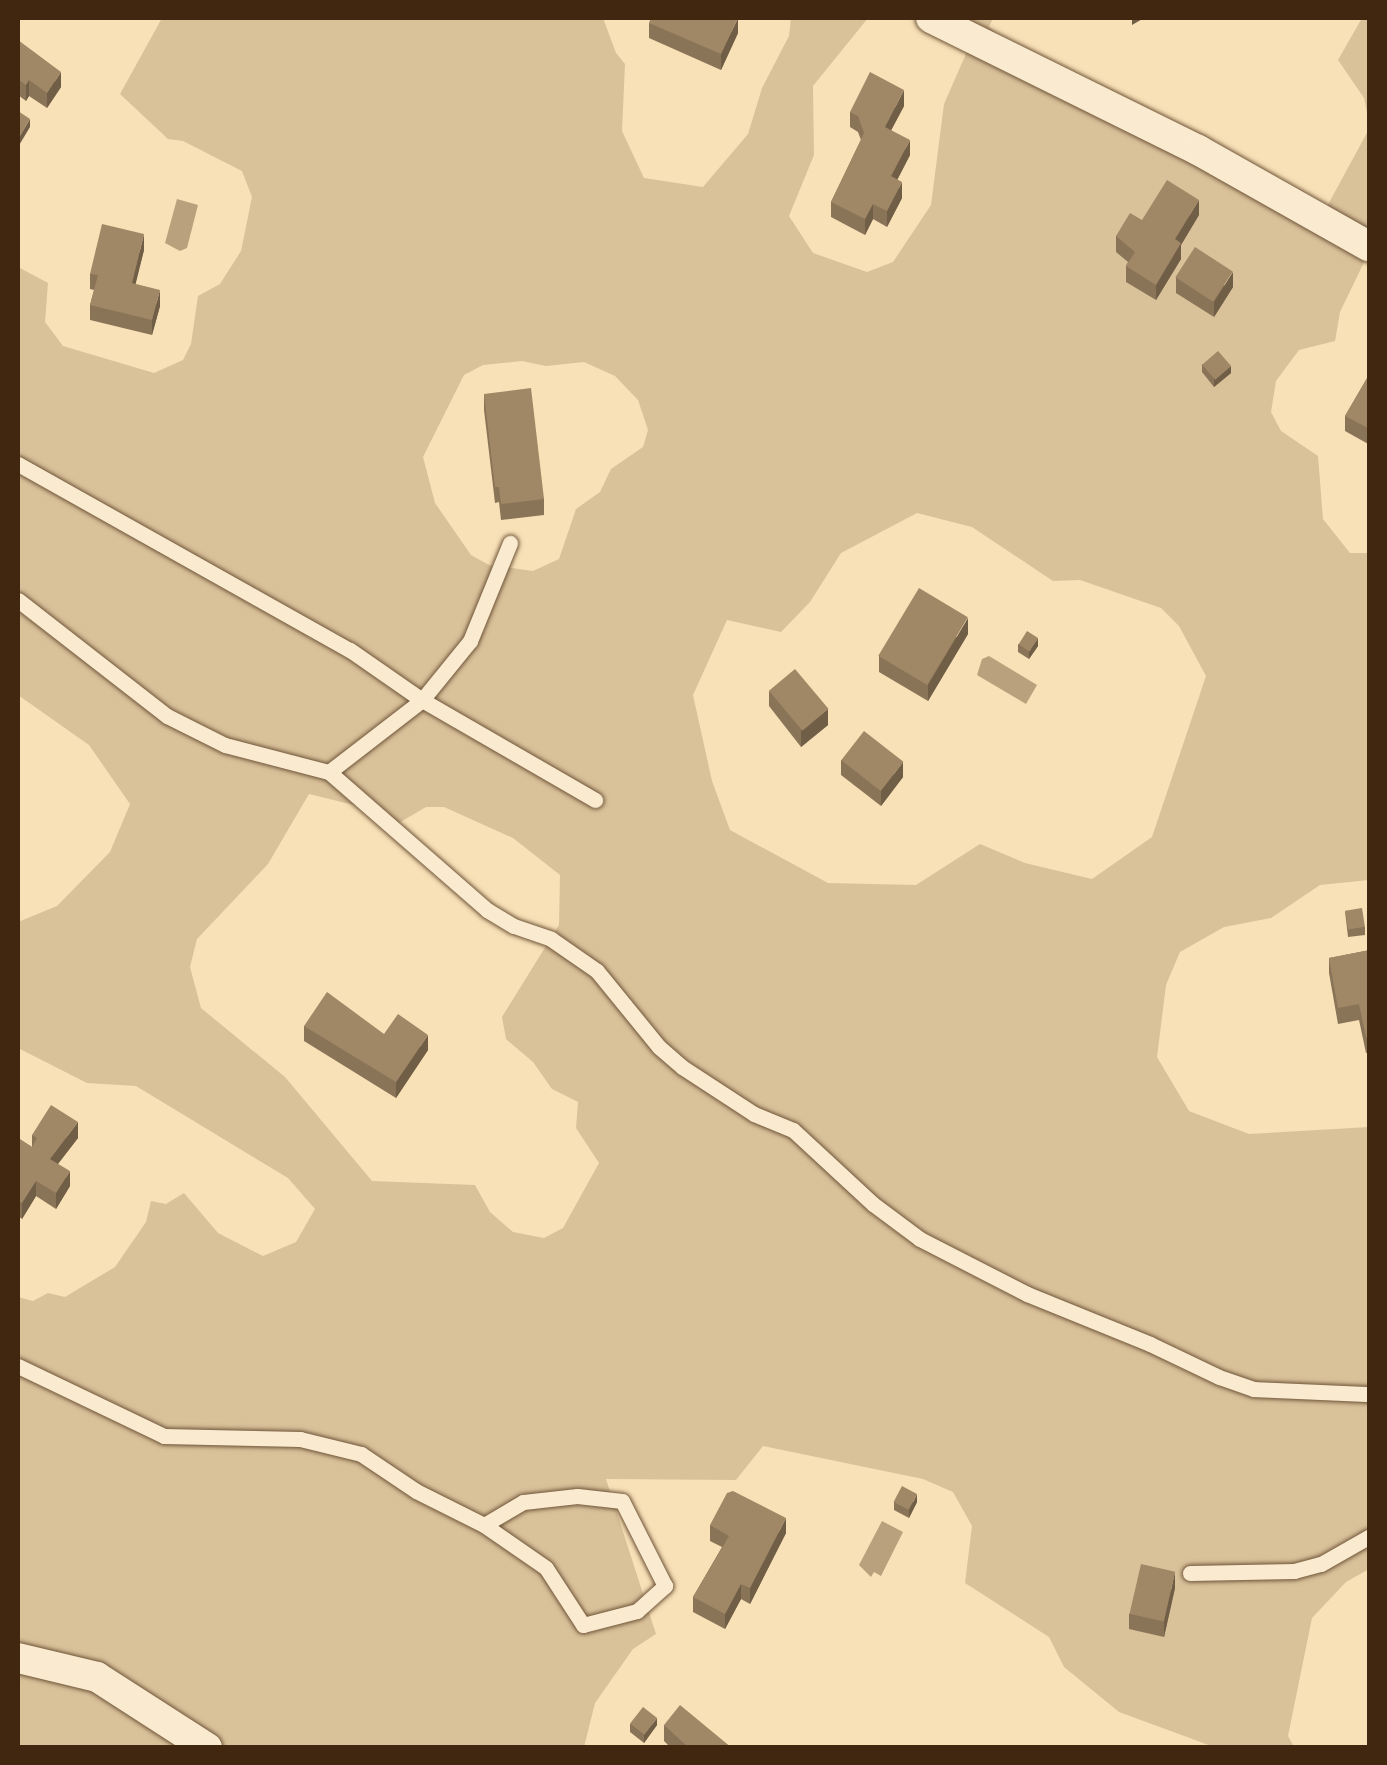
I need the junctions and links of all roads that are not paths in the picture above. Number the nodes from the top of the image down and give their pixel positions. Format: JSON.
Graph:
{"nodes":[{"id":1,"x":930,"y":18,"type":"edge"},
{"id":2,"x":1370,"y":247,"type":"edge"},
{"id":3,"x":18,"y":464,"type":"edge"},
{"id":4,"x":510,"y":543,"type":"dead end"},
{"id":5,"x":18,"y":600,"type":"edge"},
{"id":6,"x":422,"y":700,"type":"junction"},
{"id":7,"x":329,"y":772,"type":"junction"},
{"id":8,"x":595,"y":800,"type":"dead end"},
{"id":9,"x":18,"y":1366,"type":"edge"},
{"id":10,"x":1370,"y":1394,"type":"edge"},
{"id":11,"x":484,"y":1526,"type":"junction"},
{"id":12,"x":1370,"y":1536,"type":"edge"},
{"id":13,"x":1190,"y":1573,"type":"dead end"},
{"id":14,"x":18,"y":1658,"type":"edge"},
{"id":15,"x":207,"y":1748,"type":"edge"}],
"edges":[{"from":1,"to":2,"type":"street"},
{"from":3,"to":6,"type":"lane"},
{"from":4,"to":6,"type":"lane"},
{"from":5,"to":7,"type":"lane"},
{"from":6,"to":7,"type":"lane"},
{"from":6,"to":8,"type":"lane"},
{"from":7,"to":10,"type":"lane"},
{"from":9,"to":11,"type":"lane"},
{"from":11,"to":11,"type":"lane"},
{"from":12,"to":13,"type":"lane"},
{"from":14,"to":15,"type":"street"}]}
